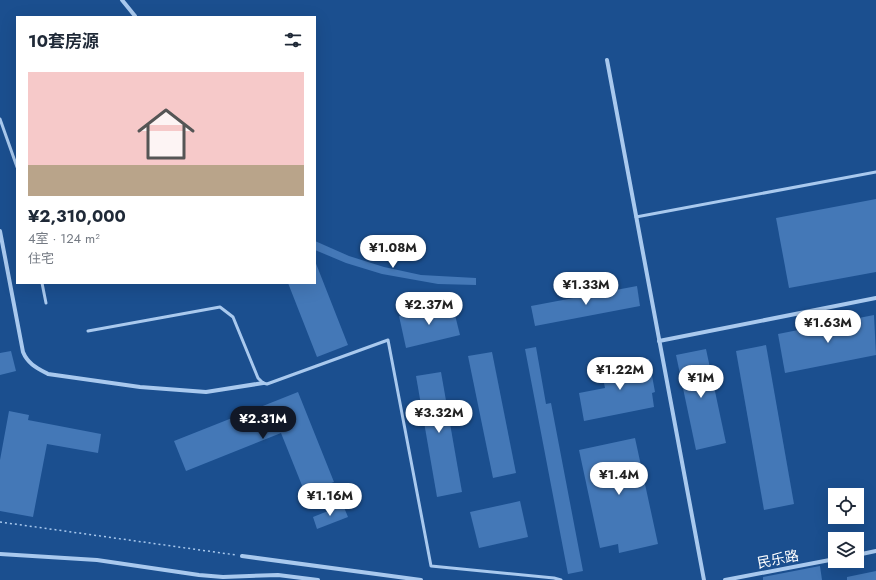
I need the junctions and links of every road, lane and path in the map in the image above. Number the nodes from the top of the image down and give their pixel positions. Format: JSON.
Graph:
{"nodes":[{"id":1,"x":122,"y":0,"type":"edge"},
{"id":2,"x":135,"y":16,"type":"dead end"},
{"id":3,"x":607,"y":60,"type":"dead end"},
{"id":4,"x":0,"y":120,"type":"edge"},
{"id":5,"x":16,"y":164,"type":"edge"},
{"id":6,"x":876,"y":172,"type":"edge"},
{"id":7,"x":636,"y":217,"type":"junction"},
{"id":8,"x":0,"y":231,"type":"edge"},
{"id":9,"x":42,"y":284,"type":"edge"},
{"id":10,"x":876,"y":298,"type":"edge"},
{"id":11,"x":46,"y":303,"type":"dead end"},
{"id":12,"x":88,"y":331,"type":"dead end"},
{"id":13,"x":659,"y":341,"type":"junction"},
{"id":14,"x":263,"y":383,"type":"junction"},
{"id":15,"x":0,"y":522,"type":"edge"},
{"id":16,"x":876,"y":551,"type":"edge"},
{"id":17,"x":0,"y":554,"type":"edge"},
{"id":18,"x":864,"y":554,"type":"edge"},
{"id":19,"x":242,"y":556,"type":"joint"},
{"id":20,"x":828,"y":560,"type":"edge"},
{"id":21,"x":318,"y":580,"type":"edge"},
{"id":22,"x":421,"y":580,"type":"edge"},
{"id":23,"x":561,"y":580,"type":"edge"},
{"id":24,"x":704,"y":580,"type":"edge"},
{"id":25,"x":725,"y":580,"type":"edge"}],
"edges":[{"from":1,"to":2,"type":"street"},
{"from":3,"to":7,"type":"street"},
{"from":4,"to":5,"type":"lane"},
{"from":6,"to":7,"type":"lane"},
{"from":7,"to":13,"type":"street"},
{"from":8,"to":14,"type":"street"},
{"from":9,"to":11,"type":"lane"},
{"from":10,"to":13,"type":"street"},
{"from":12,"to":14,"type":"lane"},
{"from":13,"to":24,"type":"street"},
{"from":14,"to":23,"type":"lane"},
{"from":15,"to":19,"type":"path"},
{"from":16,"to":18,"type":"street"},
{"from":17,"to":21,"type":"street"},
{"from":19,"to":22,"type":"street"},
{"from":20,"to":25,"type":"street","name":"民乐路"}]}
